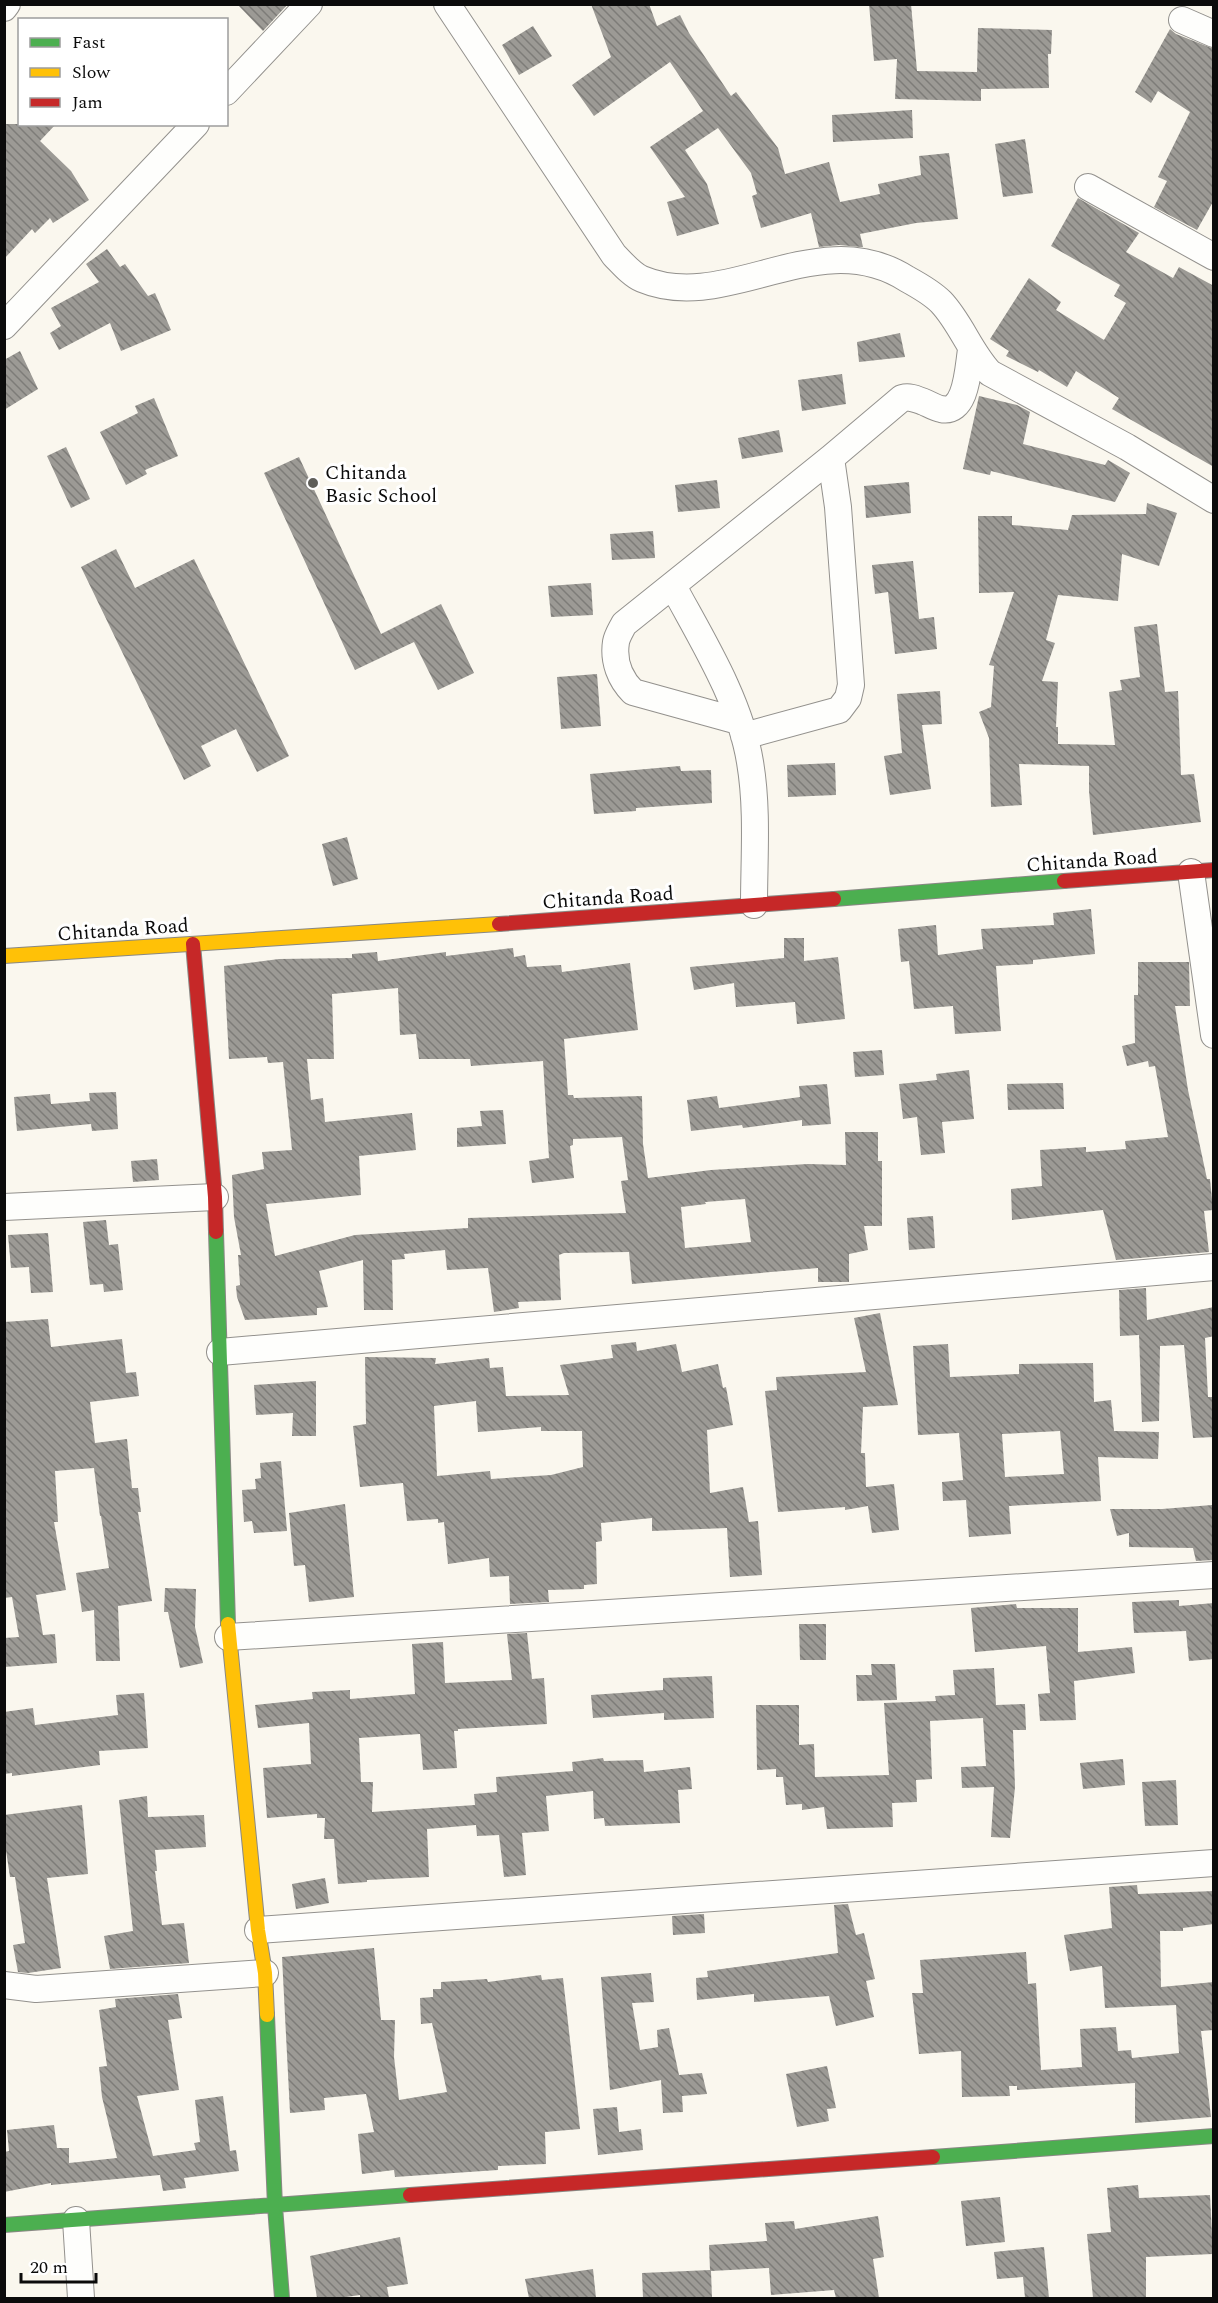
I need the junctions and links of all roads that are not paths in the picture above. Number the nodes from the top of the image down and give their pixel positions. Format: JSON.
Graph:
{"nodes":[{"id":1,"x":309,"y":4,"type":"edge"},
{"id":2,"x":447,"y":4,"type":"edge"},
{"id":3,"x":1182,"y":20,"type":"dead end"},
{"id":4,"x":1214,"y":34,"type":"edge"},
{"id":5,"x":228,"y":90,"type":"edge"},
{"id":6,"x":194,"y":126,"type":"edge"},
{"id":7,"x":1088,"y":187,"type":"dead end"},
{"id":8,"x":1214,"y":257,"type":"edge"},
{"id":9,"x":4,"y":326,"type":"edge"},
{"id":10,"x":971,"y":350,"type":"junction"},
{"id":11,"x":831,"y":458,"type":"junction"},
{"id":12,"x":1214,"y":500,"type":"edge"},
{"id":13,"x":673,"y":586,"type":"junction"},
{"id":14,"x":741,"y":728,"type":"junction"},
{"id":15,"x":1202,"y":871,"type":"edge"},
{"id":16,"x":754,"y":905,"type":"junction"},
{"id":17,"x":194,"y":944,"type":"junction"},
{"id":18,"x":4,"y":956,"type":"edge"},
{"id":19,"x":1214,"y":1035,"type":"edge"},
{"id":20,"x":215,"y":1197,"type":"junction"},
{"id":21,"x":4,"y":1207,"type":"edge"},
{"id":22,"x":1214,"y":1267,"type":"edge"},
{"id":23,"x":220,"y":1352,"type":"junction"},
{"id":24,"x":1214,"y":1575,"type":"edge"},
{"id":25,"x":228,"y":1637,"type":"junction"},
{"id":26,"x":1214,"y":1863,"type":"edge"},
{"id":27,"x":258,"y":1930,"type":"junction"},
{"id":28,"x":265,"y":1973,"type":"junction"},
{"id":29,"x":4,"y":1985,"type":"edge"},
{"id":30,"x":1214,"y":2136,"type":"edge"},
{"id":31,"x":275,"y":2205,"type":"junction"},
{"id":32,"x":76,"y":2220,"type":"junction"},
{"id":33,"x":4,"y":2225,"type":"edge"},
{"id":34,"x":81,"y":2298,"type":"edge"},
{"id":35,"x":282,"y":2298,"type":"edge"}],
"edges":[{"from":1,"to":5,"type":"street"},
{"from":2,"to":10,"type":"street"},
{"from":3,"to":4,"type":"street"},
{"from":6,"to":9,"type":"street"},
{"from":7,"to":8,"type":"street"},
{"from":10,"to":11,"type":"street"},
{"from":10,"to":12,"type":"street"},
{"from":11,"to":13,"type":"street"},
{"from":11,"to":14,"type":"street"},
{"from":13,"to":14,"type":"street"},
{"from":13,"to":14,"type":"street"},
{"from":14,"to":16,"type":"street"},
{"from":15,"to":16,"type":"street","name":"Chitanda Road"},
{"from":15,"to":19,"type":"street"},
{"from":16,"to":17,"type":"street","name":"Chitanda Road"},
{"from":17,"to":18,"type":"street","name":"Chitanda Road"},
{"from":17,"to":20,"type":"street"},
{"from":20,"to":21,"type":"street"},
{"from":20,"to":23,"type":"street"},
{"from":22,"to":23,"type":"street"},
{"from":23,"to":25,"type":"street"},
{"from":24,"to":25,"type":"street"},
{"from":25,"to":27,"type":"street"},
{"from":26,"to":27,"type":"street"},
{"from":27,"to":28,"type":"street"},
{"from":28,"to":29,"type":"street"},
{"from":28,"to":31,"type":"street"},
{"from":30,"to":31,"type":"street"},
{"from":31,"to":32,"type":"street"},
{"from":31,"to":35,"type":"street"},
{"from":32,"to":33,"type":"street"},
{"from":32,"to":34,"type":"street"}]}
